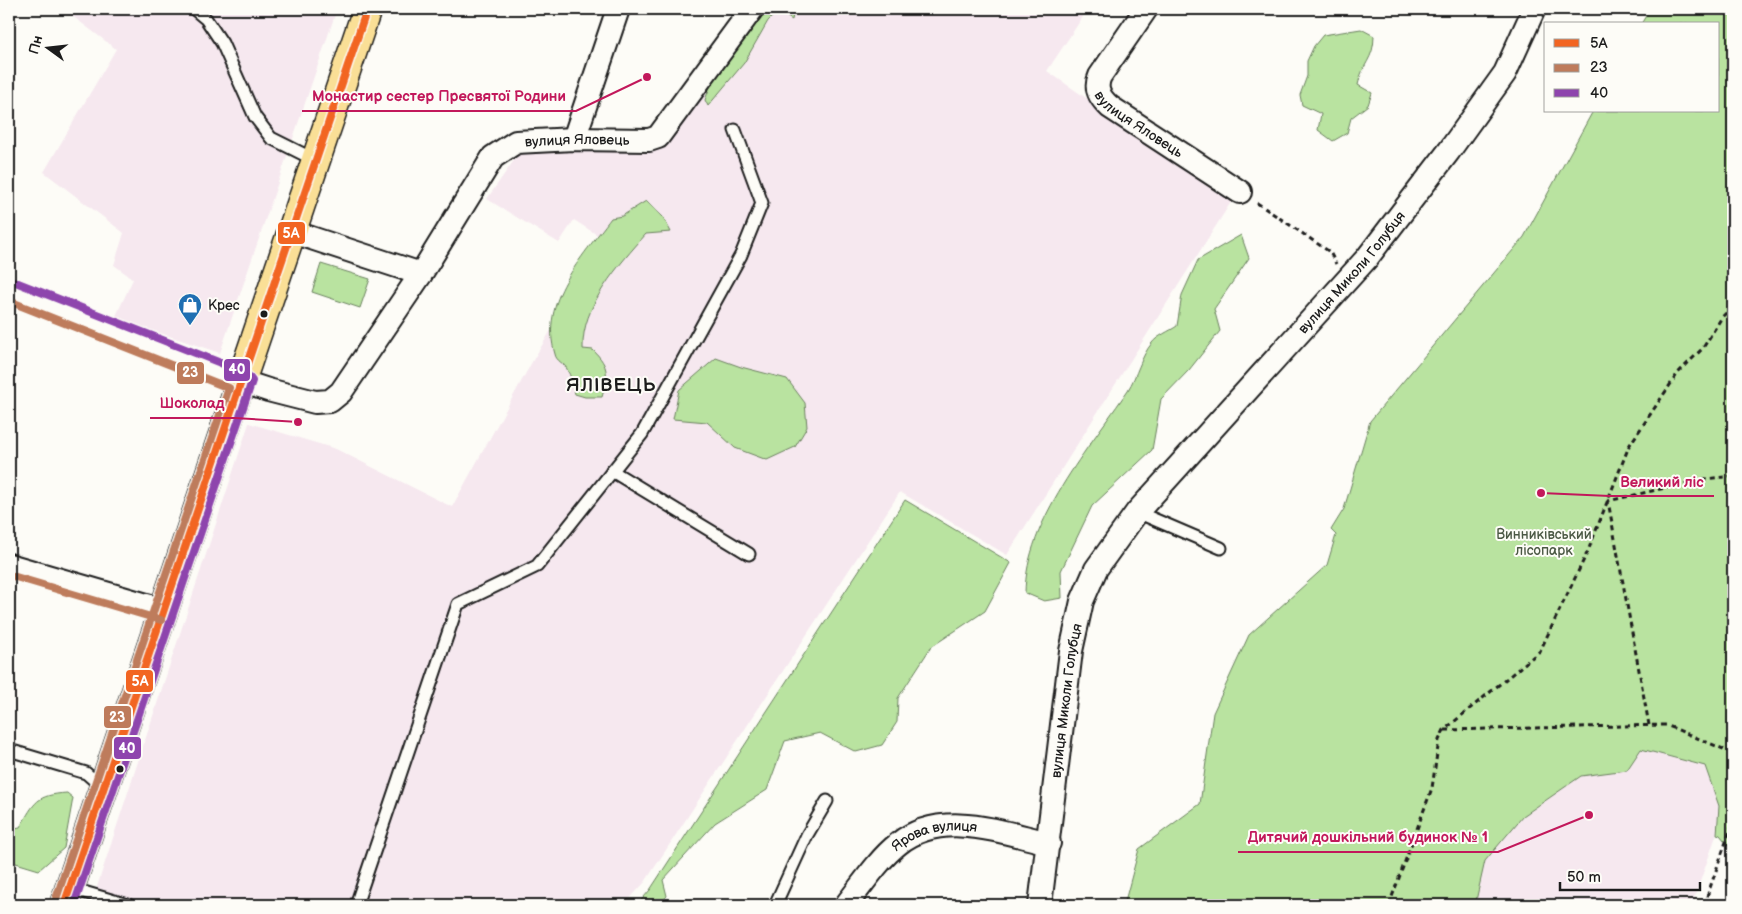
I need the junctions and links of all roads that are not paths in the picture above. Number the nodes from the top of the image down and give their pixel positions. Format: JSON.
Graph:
{"nodes":[{"id":1,"x":194,"y":9,"type":"edge"},
{"id":2,"x":367,"y":9,"type":"edge"},
{"id":3,"x":618,"y":9,"type":"edge"},
{"id":4,"x":752,"y":9,"type":"edge"},
{"id":5,"x":1146,"y":9,"type":"edge"},
{"id":6,"x":1534,"y":9,"type":"edge"},
{"id":7,"x":735,"y":130,"type":"dead end"},
{"id":8,"x":574,"y":139,"type":"junction"},
{"id":9,"x":316,"y":161,"type":"junction"},
{"id":10,"x":1240,"y":192,"type":"road end"},
{"id":11,"x":293,"y":232,"type":"junction"},
{"id":12,"x":421,"y":274,"type":"junction"},
{"id":13,"x":9,"y":290,"type":"edge"},
{"id":14,"x":242,"y":382,"type":"junction"},
{"id":15,"x":612,"y":471,"type":"junction"},
{"id":16,"x":1137,"y":512,"type":"junction"},
{"id":17,"x":1221,"y":548,"type":"dead end"},
{"id":18,"x":749,"y":554,"type":"dead end"},
{"id":19,"x":9,"y":564,"type":"edge"},
{"id":20,"x":164,"y":610,"type":"junction"},
{"id":21,"x":9,"y":750,"type":"edge"},
{"id":22,"x":103,"y":788,"type":"junction"},
{"id":23,"x":827,"y":801,"type":"dead end"},
{"id":24,"x":1049,"y":843,"type":"junction"},
{"id":25,"x":67,"y":896,"type":"edge"},
{"id":26,"x":128,"y":905,"type":"edge"},
{"id":27,"x":356,"y":905,"type":"edge"},
{"id":28,"x":775,"y":905,"type":"edge"},
{"id":29,"x":846,"y":905,"type":"edge"},
{"id":30,"x":1040,"y":905,"type":"edge"}],
"edges":[{"from":1,"to":9,"type":"lane"},
{"from":2,"to":9,"type":"main road"},
{"from":3,"to":8,"type":"street"},
{"from":4,"to":8,"type":"street","name":"вулиця Яловець"},
{"from":5,"to":10,"type":"street","name":"вулиця Яловець"},
{"from":6,"to":16,"type":"street","name":"вулиця Миколи Голубця"},
{"from":7,"to":15,"type":"lane"},
{"from":8,"to":12,"type":"street","name":"вулиця Яловець"},
{"from":9,"to":11,"type":"main road"},
{"from":11,"to":12,"type":"street"},
{"from":11,"to":14,"type":"main road"},
{"from":12,"to":14,"type":"street","name":"вулиця Яловець"},
{"from":13,"to":14,"type":"street"},
{"from":14,"to":20,"type":"main road"},
{"from":15,"to":18,"type":"lane"},
{"from":15,"to":27,"type":"lane"},
{"from":16,"to":17,"type":"lane"},
{"from":16,"to":24,"type":"street","name":"вулиця Миколи Голубця"},
{"from":19,"to":20,"type":"street"},
{"from":20,"to":22,"type":"main road"},
{"from":21,"to":22,"type":"lane"},
{"from":22,"to":25,"type":"main road"},
{"from":23,"to":28,"type":"lane"},
{"from":24,"to":29,"type":"street","name":"Ярова вулиця"},
{"from":24,"to":30,"type":"street","name":"вулиця Миколи Голубця"},
{"from":25,"to":26,"type":"lane"}]}
